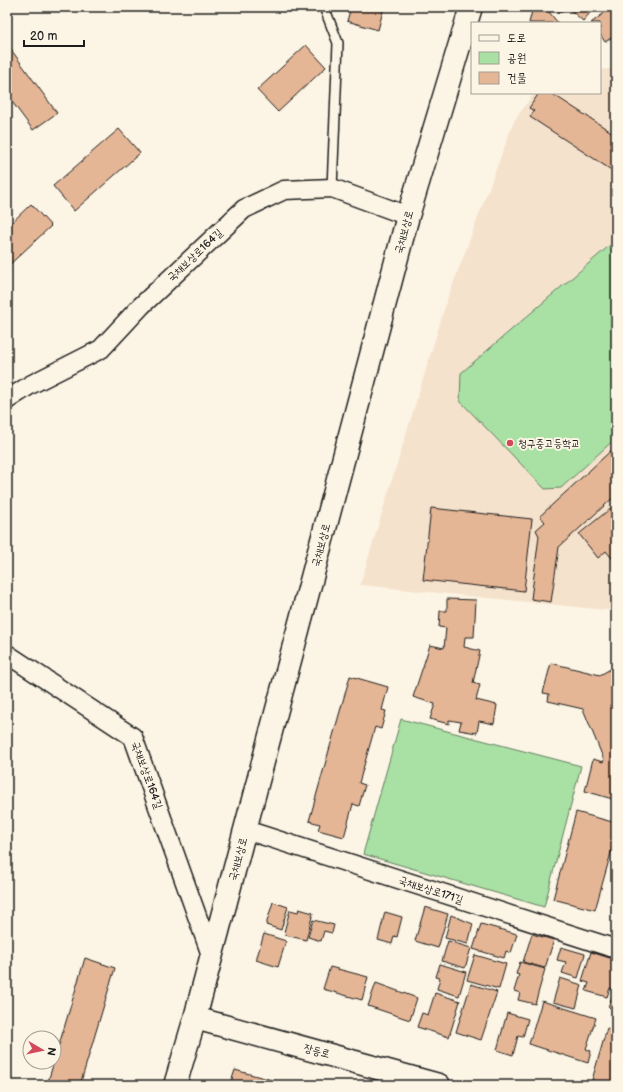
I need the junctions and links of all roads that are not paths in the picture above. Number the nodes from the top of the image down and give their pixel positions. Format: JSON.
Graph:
{"nodes":[{"id":1,"x":324,"y":7,"type":"edge"},
{"id":2,"x":471,"y":7,"type":"edge"},
{"id":3,"x":332,"y":188,"type":"junction"},
{"id":4,"x":408,"y":216,"type":"junction"},
{"id":5,"x":7,"y":400,"type":"edge"},
{"id":6,"x":7,"y":654,"type":"edge"},
{"id":7,"x":246,"y":830,"type":"junction"},
{"id":8,"x":616,"y":949,"type":"edge"},
{"id":9,"x":211,"y":955,"type":"junction"},
{"id":10,"x":195,"y":1018,"type":"junction"},
{"id":11,"x":175,"y":1085,"type":"edge"},
{"id":12,"x":439,"y":1085,"type":"edge"}],
"edges":[{"from":1,"to":3,"type":"lane"},
{"from":2,"to":4,"type":"main road","name":"국채보상로"},
{"from":3,"to":4,"type":"street","name":"국채보상로164길"},
{"from":3,"to":5,"type":"street","name":"국채보상로164길"},
{"from":4,"to":7,"type":"main road","name":"국채보상로"},
{"from":6,"to":9,"type":"street","name":"국채보상로164길"},
{"from":7,"to":8,"type":"street","name":"국채보상로171길"},
{"from":7,"to":9,"type":"main road","name":"국채보상로"},
{"from":9,"to":10,"type":"main road","name":"국채보상로"},
{"from":10,"to":11,"type":"main road","name":"국채보상로"},
{"from":10,"to":12,"type":"main road","name":"장등로"}]}
